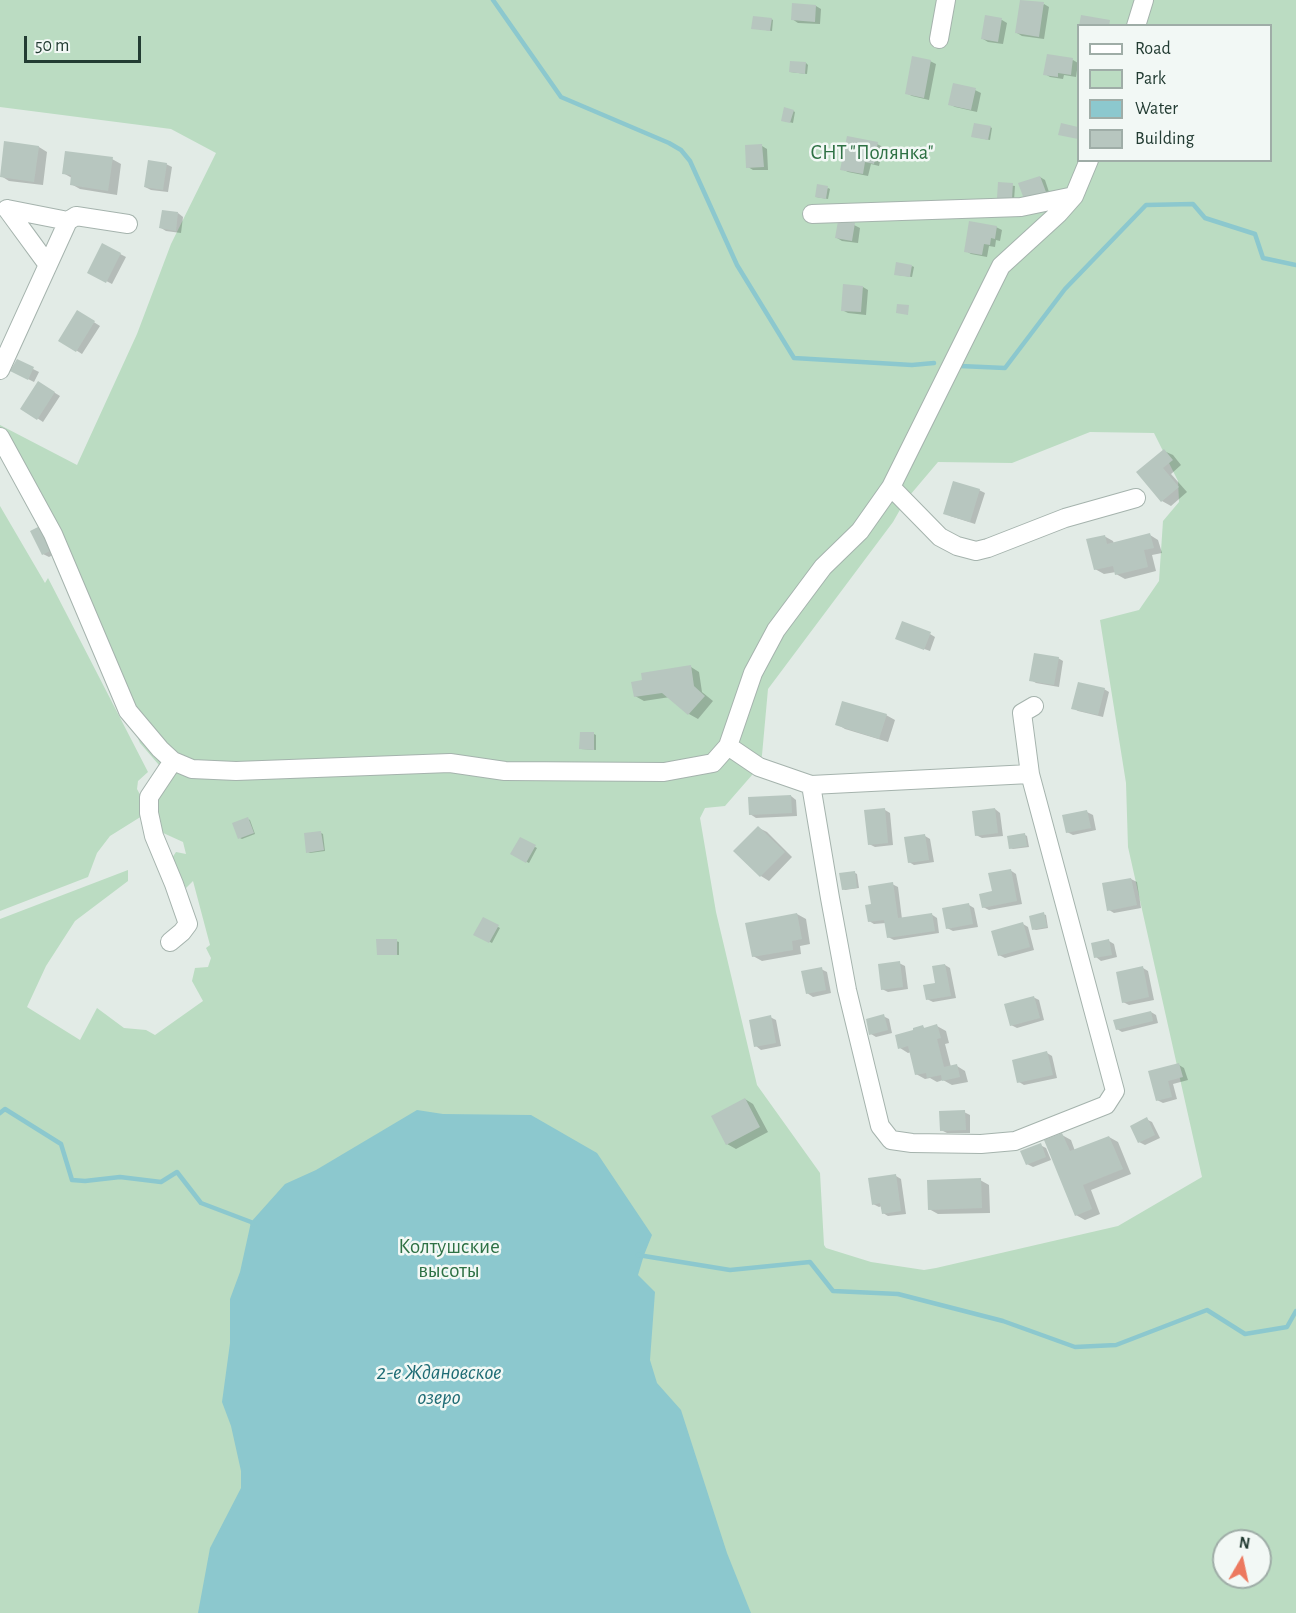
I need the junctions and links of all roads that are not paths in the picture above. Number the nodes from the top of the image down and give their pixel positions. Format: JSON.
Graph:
{"nodes":[{"id":1,"x":946,"y":0,"type":"edge"},
{"id":2,"x":1144,"y":0,"type":"edge"},
{"id":3,"x":1137,"y":24,"type":"edge"},
{"id":4,"x":939,"y":39,"type":"dead end"},
{"id":5,"x":1088,"y":162,"type":"edge"},
{"id":6,"x":1074,"y":196,"type":"junction"},
{"id":7,"x":812,"y":214,"type":"dead end"},
{"id":8,"x":68,"y":221,"type":"junction"},
{"id":9,"x":128,"y":224,"type":"dead end"},
{"id":10,"x":48,"y":265,"type":"junction"},
{"id":11,"x":0,"y":370,"type":"edge"},
{"id":12,"x":0,"y":437,"type":"edge"},
{"id":13,"x":891,"y":487,"type":"junction"},
{"id":14,"x":1136,"y":498,"type":"dead end"},
{"id":15,"x":1034,"y":705,"type":"dead end"},
{"id":16,"x":728,"y":746,"type":"junction"},
{"id":17,"x":173,"y":761,"type":"junction"},
{"id":18,"x":1030,"y":774,"type":"junction"},
{"id":19,"x":811,"y":785,"type":"junction"},
{"id":20,"x":170,"y":942,"type":"dead end"}],
"edges":[{"from":1,"to":4,"type":"street"},
{"from":2,"to":3,"type":"street"},
{"from":5,"to":6,"type":"street"},
{"from":6,"to":7,"type":"street"},
{"from":6,"to":13,"type":"street"},
{"from":8,"to":9,"type":"street"},
{"from":8,"to":10,"type":"street"},
{"from":8,"to":10,"type":"street"},
{"from":10,"to":11,"type":"street"},
{"from":12,"to":17,"type":"street"},
{"from":13,"to":14,"type":"street"},
{"from":13,"to":16,"type":"street"},
{"from":15,"to":18,"type":"street"},
{"from":16,"to":17,"type":"street"},
{"from":16,"to":19,"type":"street"},
{"from":17,"to":20,"type":"street"},
{"from":18,"to":19,"type":"street"},
{"from":18,"to":19,"type":"street"}]}
